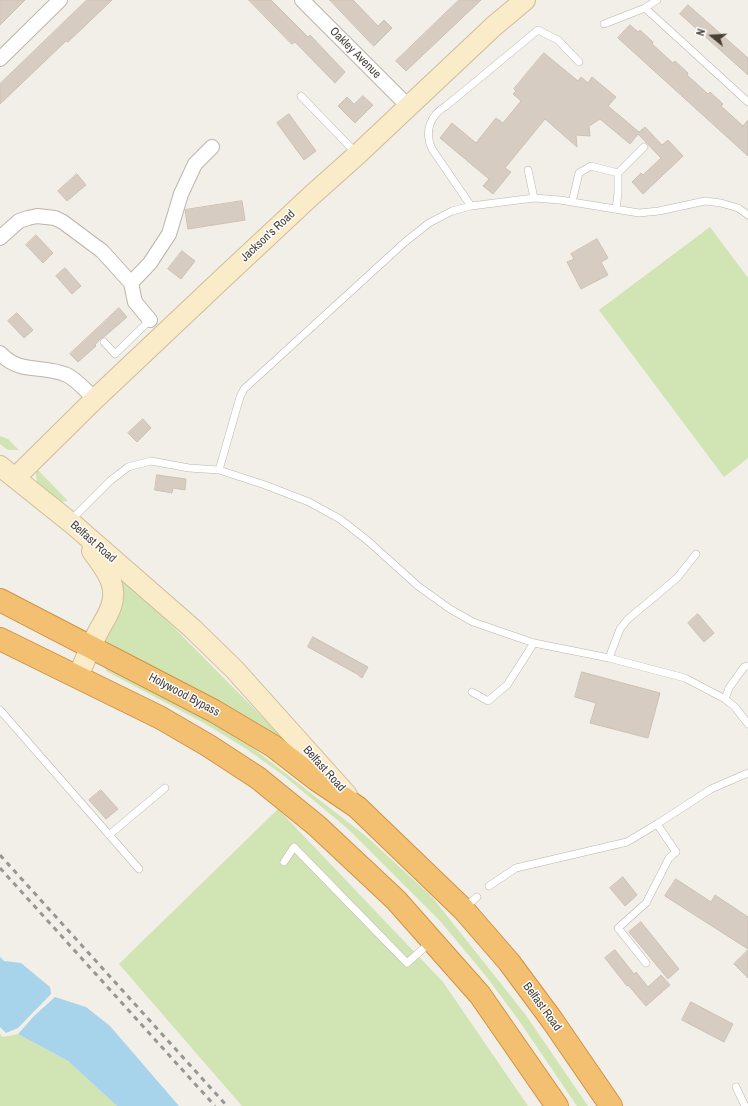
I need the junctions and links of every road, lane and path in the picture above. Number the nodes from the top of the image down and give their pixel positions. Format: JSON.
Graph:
{"nodes":[{"id":1,"x":60,"y":0,"type":"edge"},
{"id":2,"x":302,"y":0,"type":"edge"},
{"id":3,"x":525,"y":0,"type":"edge"},
{"id":4,"x":657,"y":0,"type":"edge"},
{"id":5,"x":645,"y":8,"type":"junction"},
{"id":6,"x":604,"y":24,"type":"dead end"},
{"id":7,"x":0,"y":59,"type":"edge"},
{"id":8,"x":579,"y":62,"type":"dead end"},
{"id":9,"x":301,"y":96,"type":"dead end"},
{"id":10,"x":748,"y":102,"type":"edge"},
{"id":11,"x":408,"y":106,"type":"junction"},
{"id":12,"x":212,"y":147,"type":"dead end"},
{"id":13,"x":644,"y":147,"type":"dead end"},
{"id":14,"x":358,"y":154,"type":"junction"},
{"id":15,"x":528,"y":170,"type":"dead end"},
{"id":16,"x":618,"y":173,"type":"junction"},
{"id":17,"x":534,"y":198,"type":"junction"},
{"id":18,"x":572,"y":202,"type":"junction"},
{"id":19,"x":471,"y":206,"type":"junction"},
{"id":20,"x":616,"y":209,"type":"junction"},
{"id":21,"x":748,"y":215,"type":"edge"},
{"id":22,"x":0,"y":238,"type":"edge"},
{"id":23,"x":131,"y":283,"type":"junction"},
{"id":24,"x":150,"y":320,"type":"joint"},
{"id":25,"x":104,"y":342,"type":"dead end"},
{"id":26,"x":0,"y":353,"type":"edge"},
{"id":27,"x":95,"y":399,"type":"junction"},
{"id":28,"x":219,"y":470,"type":"junction"},
{"id":29,"x":5,"y":472,"type":"edge"},
{"id":30,"x":72,"y":524,"type":"junction"},
{"id":31,"x":696,"y":554,"type":"dead end"},
{"id":32,"x":0,"y":600,"type":"edge"},
{"id":33,"x":0,"y":639,"type":"edge"},
{"id":34,"x":534,"y":643,"type":"junction"},
{"id":35,"x":91,"y":648,"type":"junction"},
{"id":36,"x":609,"y":658,"type":"junction"},
{"id":37,"x":748,"y":666,"type":"edge"},
{"id":38,"x":78,"y":677,"type":"junction"},
{"id":39,"x":472,"y":692,"type":"dead end"},
{"id":40,"x":725,"y":699,"type":"junction"},
{"id":41,"x":0,"y":710,"type":"edge"},
{"id":42,"x":748,"y":724,"type":"edge"},
{"id":43,"x":748,"y":773,"type":"edge"},
{"id":44,"x":165,"y":788,"type":"dead end"},
{"id":45,"x":358,"y":807,"type":"junction"},
{"id":46,"x":657,"y":824,"type":"junction"},
{"id":47,"x":109,"y":835,"type":"junction"},
{"id":48,"x":284,"y":862,"type":"dead end"},
{"id":49,"x":139,"y":869,"type":"dead end"},
{"id":50,"x":489,"y":886,"type":"dead end"},
{"id":51,"x":431,"y":939,"type":"junction"},
{"id":52,"x":646,"y":963,"type":"dead end"},
{"id":53,"x":736,"y":1087,"type":"dead end"},
{"id":54,"x":557,"y":1106,"type":"edge"},
{"id":55,"x":611,"y":1106,"type":"edge"},
{"id":56,"x":745,"y":1106,"type":"edge"}],
"edges":[{"from":1,"to":7,"type":"street"},
{"from":2,"to":11,"type":"street","name":"Oakley Avenue"},
{"from":3,"to":11,"type":"street","name":"Jackson's Road"},
{"from":4,"to":5,"type":"lane"},
{"from":5,"to":6,"type":"lane"},
{"from":5,"to":10,"type":"lane"},
{"from":8,"to":19,"type":"lane"},
{"from":9,"to":14,"type":"lane"},
{"from":11,"to":14,"type":"street","name":"Jackson's Road"},
{"from":12,"to":23,"type":"street"},
{"from":13,"to":16,"type":"lane"},
{"from":14,"to":27,"type":"street","name":"Jackson's Road"},
{"from":15,"to":17,"type":"lane"},
{"from":16,"to":18,"type":"lane"},
{"from":16,"to":20,"type":"lane"},
{"from":17,"to":18,"type":"lane"},
{"from":17,"to":19,"type":"lane"},
{"from":18,"to":20,"type":"lane"},
{"from":19,"to":28,"type":"lane"},
{"from":20,"to":21,"type":"lane"},
{"from":22,"to":23,"type":"street"},
{"from":23,"to":24,"type":"street"},
{"from":24,"to":25,"type":"lane"},
{"from":26,"to":27,"type":"street"},
{"from":27,"to":29,"type":"street","name":"Jackson's Road"},
{"from":28,"to":30,"type":"lane"},
{"from":28,"to":34,"type":"lane"},
{"from":29,"to":30,"type":"street","name":"Belfast Road"},
{"from":30,"to":35,"type":"street"},
{"from":30,"to":45,"type":"street","name":"Belfast Road"},
{"from":31,"to":36,"type":"lane"},
{"from":32,"to":35,"type":"highway","name":"Holywood Bypass"},
{"from":33,"to":38,"type":"highway"},
{"from":34,"to":36,"type":"lane"},
{"from":34,"to":39,"type":"lane"},
{"from":35,"to":38,"type":"street"},
{"from":35,"to":45,"type":"highway","name":"Holywood Bypass"},
{"from":36,"to":40,"type":"lane"},
{"from":37,"to":40,"type":"lane"},
{"from":38,"to":51,"type":"highway"},
{"from":40,"to":42,"type":"lane"},
{"from":41,"to":47,"type":"lane"},
{"from":43,"to":46,"type":"lane"},
{"from":44,"to":47,"type":"lane"},
{"from":45,"to":55,"type":"highway","name":"Belfast Road"},
{"from":46,"to":50,"type":"lane"},
{"from":46,"to":52,"type":"lane"},
{"from":47,"to":49,"type":"lane"},
{"from":48,"to":51,"type":"lane"},
{"from":51,"to":54,"type":"highway"},
{"from":53,"to":56,"type":"lane"}]}
